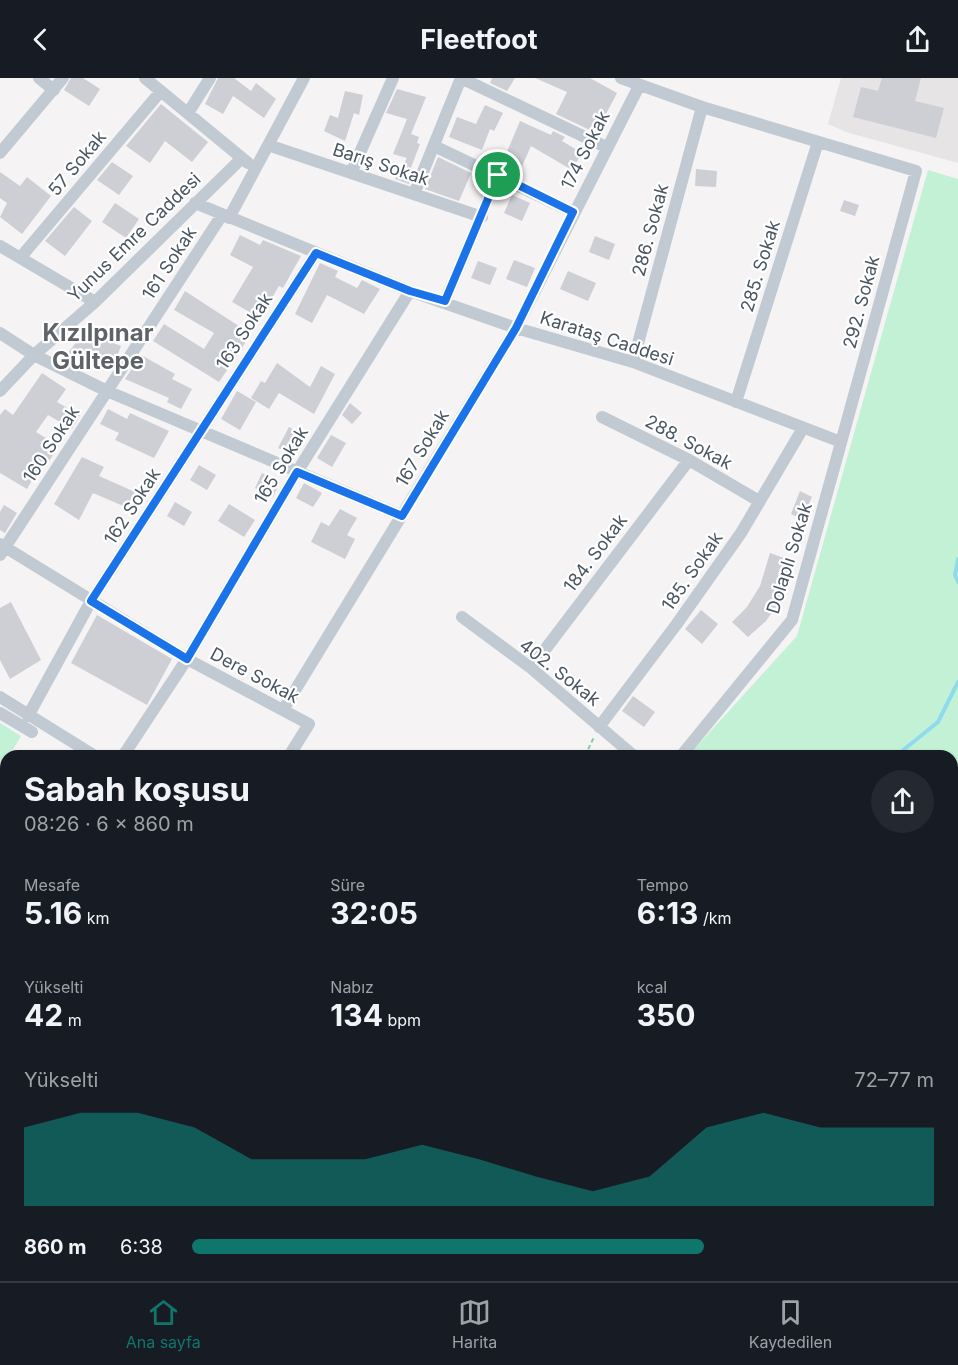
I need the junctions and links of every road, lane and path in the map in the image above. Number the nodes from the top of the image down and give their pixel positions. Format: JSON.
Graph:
{"nodes":[{"id":1,"x":39,"y":78,"type":"edge"},
{"id":2,"x":63,"y":78,"type":"edge"},
{"id":3,"x":145,"y":78,"type":"edge"},
{"id":4,"x":210,"y":78,"type":"edge"},
{"id":5,"x":304,"y":78,"type":"edge"},
{"id":6,"x":393,"y":78,"type":"edge"},
{"id":7,"x":461,"y":78,"type":"edge"},
{"id":8,"x":621,"y":78,"type":"edge"},
{"id":9,"x":639,"y":86,"type":"junction"},
{"id":10,"x":54,"y":90,"type":"junction"},
{"id":11,"x":161,"y":92,"type":"junction"},
{"id":12,"x":702,"y":107,"type":"junction"},
{"id":13,"x":188,"y":113,"type":"junction"},
{"id":14,"x":818,"y":142,"type":"junction"},
{"id":15,"x":268,"y":145,"type":"junction"},
{"id":16,"x":434,"y":146,"type":"junction"},
{"id":17,"x":606,"y":147,"type":"junction"},
{"id":18,"x":0,"y":153,"type":"edge"},
{"id":19,"x":242,"y":158,"type":"junction"},
{"id":20,"x":255,"y":169,"type":"junction"},
{"id":21,"x":351,"y":173,"type":"junction"},
{"id":22,"x":498,"y":175,"type":"junction"},
{"id":23,"x":414,"y":194,"type":"junction"},
{"id":24,"x":195,"y":203,"type":"junction"},
{"id":25,"x":573,"y":212,"type":"junction"},
{"id":26,"x":225,"y":217,"type":"junction"},
{"id":27,"x":482,"y":217,"type":"junction"},
{"id":28,"x":0,"y":246,"type":"edge"},
{"id":29,"x":316,"y":253,"type":"junction"},
{"id":30,"x":20,"y":258,"type":"junction"},
{"id":31,"x":410,"y":291,"type":"junction"},
{"id":32,"x":445,"y":301,"type":"junction"},
{"id":33,"x":95,"y":302,"type":"junction"},
{"id":34,"x":516,"y":328,"type":"junction"},
{"id":35,"x":0,"y":333,"type":"edge"},
{"id":36,"x":34,"y":355,"type":"junction"},
{"id":37,"x":633,"y":362,"type":"junction"},
{"id":38,"x":0,"y":391,"type":"edge"},
{"id":39,"x":107,"y":392,"type":"junction"},
{"id":40,"x":736,"y":402,"type":"junction"},
{"id":41,"x":602,"y":417,"type":"dead end"},
{"id":42,"x":803,"y":428,"type":"junction"},
{"id":43,"x":203,"y":430,"type":"junction"},
{"id":44,"x":841,"y":442,"type":"junction"},
{"id":45,"x":689,"y":460,"type":"junction"},
{"id":46,"x":297,"y":472,"type":"junction"},
{"id":47,"x":759,"y":501,"type":"junction"},
{"id":48,"x":402,"y":516,"type":"junction"},
{"id":49,"x":2,"y":548,"type":"edge"},
{"id":50,"x":91,"y":601,"type":"junction"},
{"id":51,"x":462,"y":617,"type":"dead end"},
{"id":52,"x":187,"y":659,"type":"junction"},
{"id":53,"x":531,"y":668,"type":"junction"},
{"id":54,"x":0,"y":697,"type":"edge"},
{"id":55,"x":283,"y":710,"type":"junction"},
{"id":56,"x":0,"y":713,"type":"edge"},
{"id":57,"x":28,"y":716,"type":"junction"},
{"id":58,"x":599,"y":727,"type":"junction"},
{"id":59,"x":32,"y":732,"type":"dead end"},
{"id":60,"x":85,"y":750,"type":"edge"},
{"id":61,"x":127,"y":750,"type":"edge"},
{"id":62,"x":293,"y":750,"type":"edge"},
{"id":63,"x":588,"y":750,"type":"edge"},
{"id":64,"x":627,"y":750,"type":"edge"},
{"id":65,"x":686,"y":750,"type":"edge"}],
"edges":[{"from":1,"to":10,"type":"street"},
{"from":2,"to":10,"type":"street"},
{"from":3,"to":11,"type":"street"},
{"from":4,"to":13,"type":"street"},
{"from":5,"to":15,"type":"street","name":"161 Sokak"},
{"from":6,"to":21,"type":"street"},
{"from":7,"to":16,"type":"street"},
{"from":7,"to":17,"type":"street"},
{"from":8,"to":9,"type":"street"},
{"from":9,"to":12,"type":"street"},
{"from":9,"to":17,"type":"street","name":"174 Sokak"},
{"from":10,"to":18,"type":"street"},
{"from":11,"to":13,"type":"street"},
{"from":11,"to":30,"type":"street","name":"57 Sokak"},
{"from":12,"to":14,"type":"street"},
{"from":12,"to":37,"type":"street","name":"286. Sokak"},
{"from":13,"to":19,"type":"street"},
{"from":14,"to":40,"type":"street","name":"285. Sokak"},
{"from":14,"to":44,"type":"street","name":"292. Sokak"},
{"from":15,"to":20,"type":"street","name":"161 Sokak"},
{"from":15,"to":21,"type":"street","name":"Barış Sokak"},
{"from":16,"to":22,"type":"street"},
{"from":16,"to":23,"type":"street"},
{"from":17,"to":25,"type":"street","name":"174 Sokak"},
{"from":19,"to":20,"type":"street"},
{"from":19,"to":24,"type":"street","name":"Yunus Emre Caddesi"},
{"from":20,"to":26,"type":"street","name":"161 Sokak"},
{"from":21,"to":23,"type":"street","name":"Barış Sokak"},
{"from":22,"to":25,"type":"street"},
{"from":22,"to":27,"type":"street"},
{"from":23,"to":27,"type":"street","name":"Barış Sokak"},
{"from":24,"to":26,"type":"street","name":"Karataş Caddesi"},
{"from":24,"to":33,"type":"street","name":"Yunus Emre Caddesi"},
{"from":25,"to":34,"type":"street","name":"174 Sokak"},
{"from":26,"to":29,"type":"street","name":"Karataş Caddesi"},
{"from":26,"to":39,"type":"street","name":"161 Sokak"},
{"from":27,"to":32,"type":"street"},
{"from":28,"to":30,"type":"street"},
{"from":29,"to":31,"type":"street","name":"Karataş Caddesi"},
{"from":29,"to":43,"type":"street","name":"163 Sokak"},
{"from":30,"to":33,"type":"street"},
{"from":31,"to":32,"type":"street","name":"Karataş Caddesi"},
{"from":31,"to":46,"type":"street","name":"165 Sokak"},
{"from":32,"to":34,"type":"street","name":"Karataş Caddesi"},
{"from":33,"to":36,"type":"street","name":"Yunus Emre Caddesi"},
{"from":34,"to":37,"type":"street","name":"Karataş Caddesi"},
{"from":34,"to":48,"type":"street","name":"167 Sokak"},
{"from":35,"to":36,"type":"street"},
{"from":36,"to":38,"type":"street","name":"Yunus Emre Caddesi"},
{"from":36,"to":39,"type":"street"},
{"from":37,"to":40,"type":"street","name":"Karataş Caddesi"},
{"from":39,"to":43,"type":"street"},
{"from":39,"to":49,"type":"street","name":"160 Sokak"},
{"from":40,"to":42,"type":"street","name":"Karataş Caddesi"},
{"from":41,"to":45,"type":"street","name":"288. Sokak"},
{"from":42,"to":44,"type":"street","name":"Karataş Caddesi"},
{"from":42,"to":47,"type":"street","name":"185. Sokak"},
{"from":43,"to":46,"type":"street"},
{"from":43,"to":50,"type":"street","name":"162 Sokak"},
{"from":44,"to":65,"type":"street","name":"Dolaplı Sokak"},
{"from":45,"to":47,"type":"street","name":"288. Sokak"},
{"from":45,"to":53,"type":"street","name":"184. Sokak"},
{"from":46,"to":48,"type":"street"},
{"from":46,"to":52,"type":"street","name":"165 Sokak"},
{"from":47,"to":58,"type":"street","name":"185. Sokak"},
{"from":48,"to":55,"type":"street","name":"167 Sokak"},
{"from":49,"to":50,"type":"street","name":"Dere Sokak"},
{"from":50,"to":52,"type":"street","name":"Dere Sokak"},
{"from":50,"to":57,"type":"street","name":"162 Sokak"},
{"from":51,"to":53,"type":"street","name":"402. Sokak"},
{"from":52,"to":55,"type":"street","name":"Dere Sokak"},
{"from":52,"to":61,"type":"street","name":"165 Sokak"},
{"from":53,"to":58,"type":"street","name":"402. Sokak"},
{"from":54,"to":57,"type":"street"},
{"from":55,"to":62,"type":"street","name":"Dere Sokak"},
{"from":56,"to":59,"type":"street"},
{"from":57,"to":60,"type":"street"},
{"from":58,"to":63,"type":"path"},
{"from":58,"to":64,"type":"street","name":"402. Sokak"}]}
